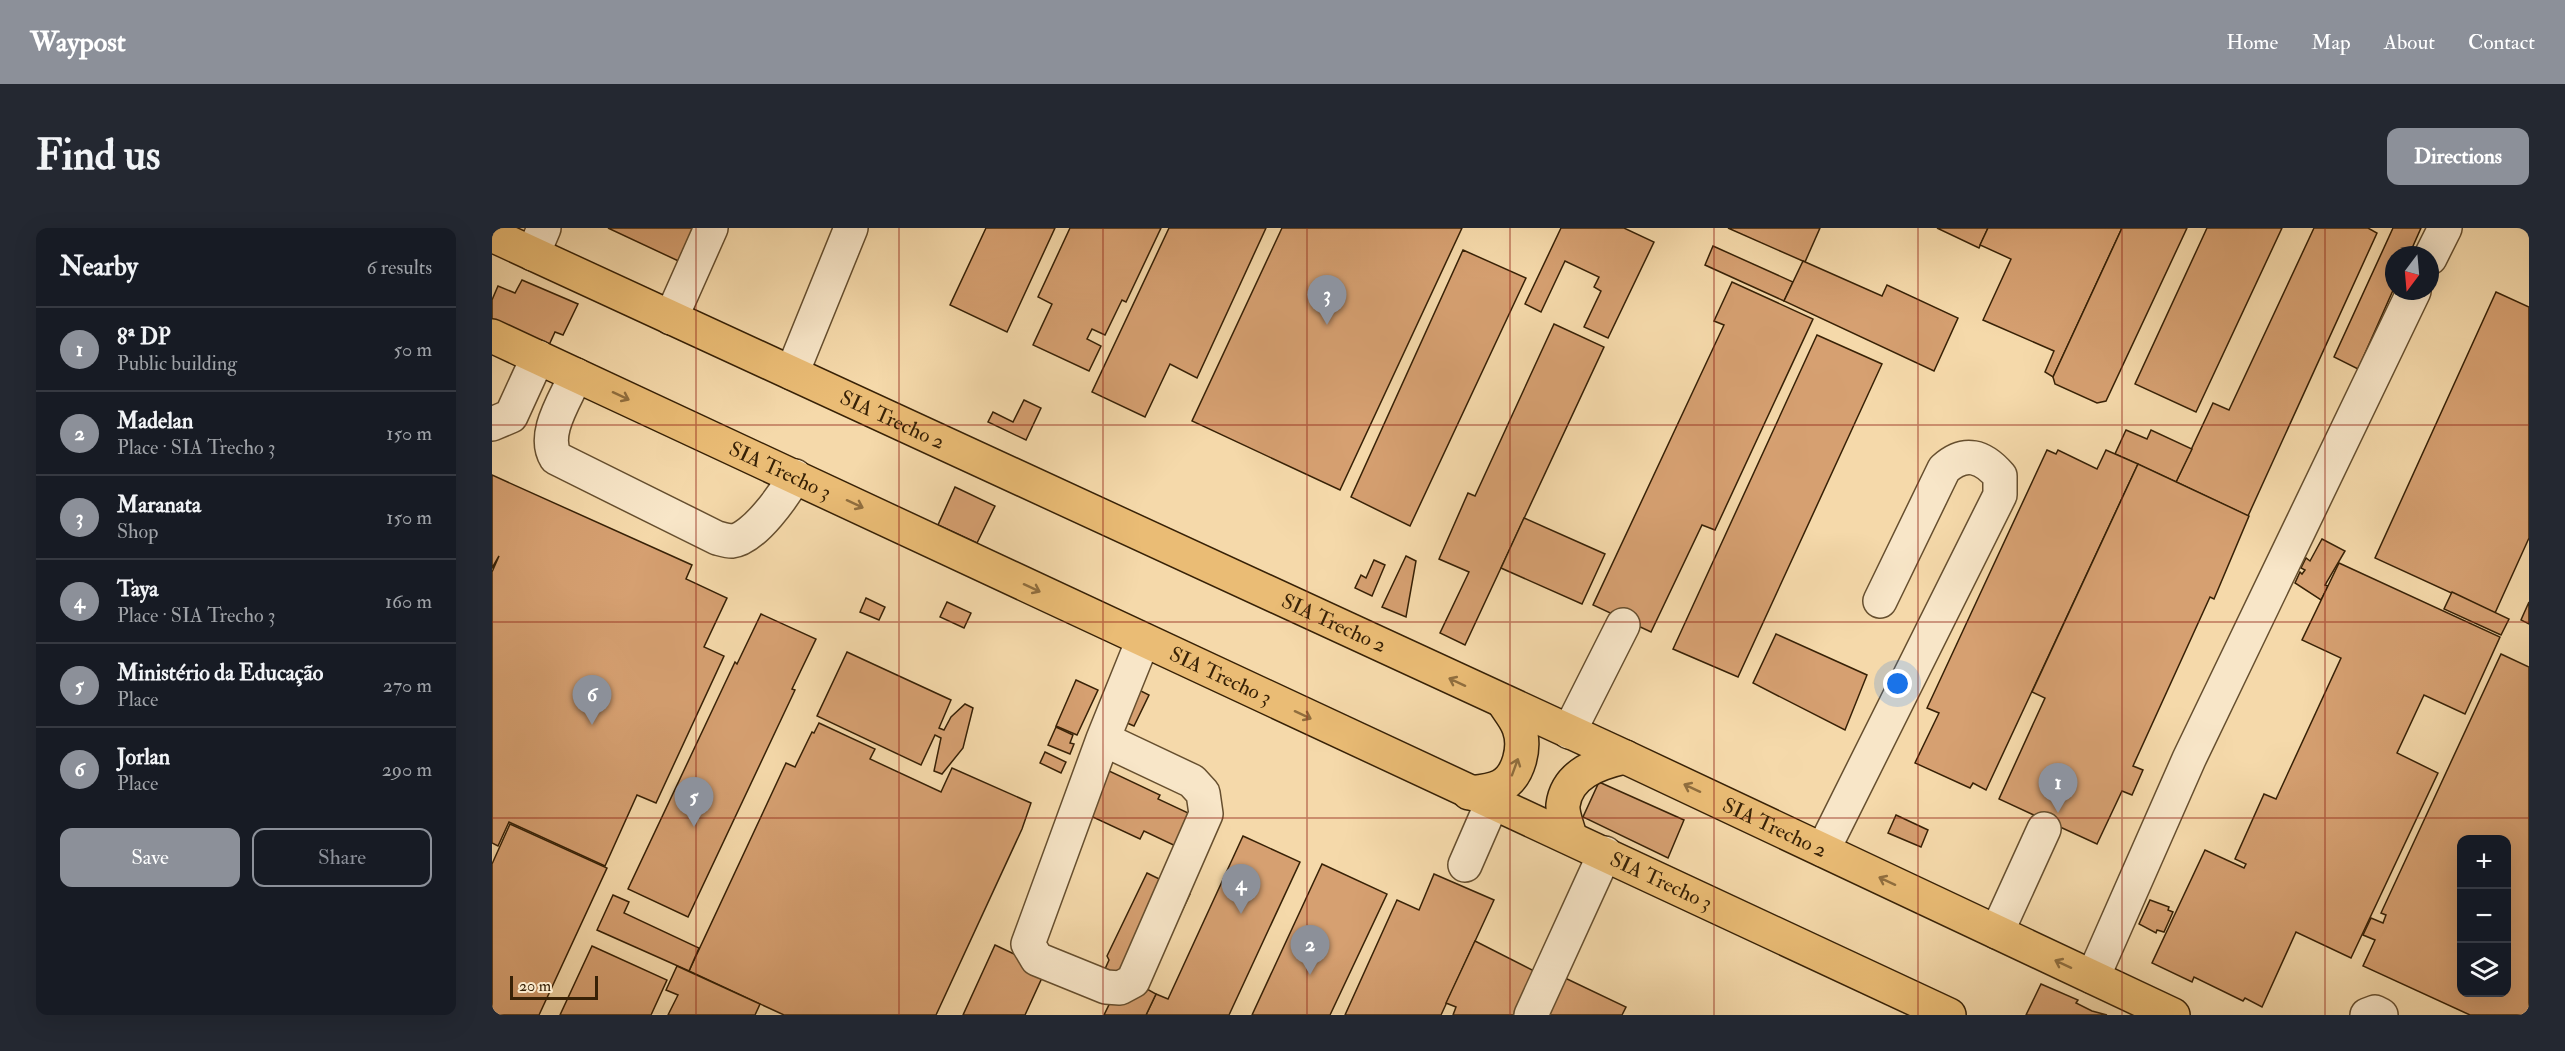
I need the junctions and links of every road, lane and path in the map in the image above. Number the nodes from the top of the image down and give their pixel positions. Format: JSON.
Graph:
{"nodes":[{"id":1,"x":711,"y":228,"type":"edge"},
{"id":2,"x":851,"y":228,"type":"edge"},
{"id":3,"x":2445,"y":228,"type":"edge"},
{"id":4,"x":492,"y":235,"type":"edge"},
{"id":5,"x":539,"y":241,"type":"edge"},
{"id":6,"x":2436,"y":246,"type":"edge"},
{"id":7,"x":2410,"y":300,"type":"edge"},
{"id":8,"x":670,"y":318,"type":"junction"},
{"id":9,"x":492,"y":336,"type":"edge"},
{"id":10,"x":538,"y":357,"type":"junction"},
{"id":11,"x":792,"y":374,"type":"junction"},
{"id":12,"x":576,"y":375,"type":"junction"},
{"id":13,"x":492,"y":423,"type":"edge"},
{"id":14,"x":795,"y":476,"type":"junction"},
{"id":15,"x":1880,"y":601,"type":"dead end"},
{"id":16,"x":1623,"y":625,"type":"dead end"},
{"id":17,"x":1143,"y":640,"type":"junction"},
{"id":18,"x":1504,"y":704,"type":"junction"},
{"id":19,"x":1569,"y":732,"type":"junction"},
{"id":20,"x":1103,"y":739,"type":"junction"},
{"id":21,"x":1625,"y":757,"type":"junction"},
{"id":22,"x":1480,"y":798,"type":"junction"},
{"id":23,"x":2044,"y":830,"type":"dead end"},
{"id":24,"x":1570,"y":837,"type":"junction"},
{"id":25,"x":1823,"y":850,"type":"junction"},
{"id":26,"x":1605,"y":853,"type":"junction"},
{"id":27,"x":1465,"y":865,"type":"dead end"},
{"id":28,"x":1997,"y":933,"type":"junction"},
{"id":29,"x":2093,"y":977,"type":"junction"},
{"id":30,"x":1531,"y":1015,"type":"edge"},
{"id":31,"x":1949,"y":1015,"type":"edge"},
{"id":32,"x":2174,"y":1015,"type":"edge"},
{"id":33,"x":2367,"y":1015,"type":"edge"},
{"id":34,"x":2381,"y":1015,"type":"edge"}],
"edges":[{"from":1,"to":8,"type":"street"},
{"from":2,"to":11,"type":"street"},
{"from":3,"to":6,"type":"street"},
{"from":4,"to":5,"type":"main road","name":"SIA Trecho 2"},
{"from":5,"to":8,"type":"main road","name":"SIA Trecho 2"},
{"from":7,"to":29,"type":"street"},
{"from":8,"to":11,"type":"main road","name":"SIA Trecho 2"},
{"from":9,"to":10,"type":"main road","name":"SIA Trecho 3"},
{"from":10,"to":12,"type":"main road","name":"SIA Trecho 3"},
{"from":10,"to":13,"type":"street"},
{"from":18,"to":11,"type":"main road","name":"SIA Trecho 2","one_way":true},
{"from":12,"to":14,"type":"main road","name":"SIA Trecho 3","one_way":true},
{"from":12,"to":14,"type":"street"},
{"from":14,"to":17,"type":"main road","name":"SIA Trecho 3","one_way":true},
{"from":15,"to":25,"type":"street"},
{"from":16,"to":19,"type":"street"},
{"from":17,"to":20,"type":"street"},
{"from":17,"to":22,"type":"main road","name":"SIA Trecho 3","one_way":true},
{"from":18,"to":19,"type":"main road","name":"SIA Trecho 2"},
{"from":22,"to":18,"type":"main road","one_way":true},
{"from":19,"to":21,"type":"main road","name":"SIA Trecho 2"},
{"from":20,"to":20,"type":"street"},
{"from":21,"to":24,"type":"main road"},
{"from":25,"to":21,"type":"main road","name":"SIA Trecho 2","one_way":true},
{"from":22,"to":24,"type":"main road","name":"SIA Trecho 3"},
{"from":22,"to":27,"type":"street"},
{"from":23,"to":28,"type":"street"},
{"from":24,"to":26,"type":"main road","name":"SIA Trecho 3"},
{"from":28,"to":25,"type":"main road","name":"SIA Trecho 2","one_way":true},
{"from":26,"to":30,"type":"street"},
{"from":26,"to":31,"type":"main road","name":"SIA Trecho 3"},
{"from":29,"to":28,"type":"main road","name":"SIA Trecho 2","one_way":true},
{"from":29,"to":32,"type":"main road","name":"SIA Trecho 2"},
{"from":33,"to":34,"type":"street"}]}
